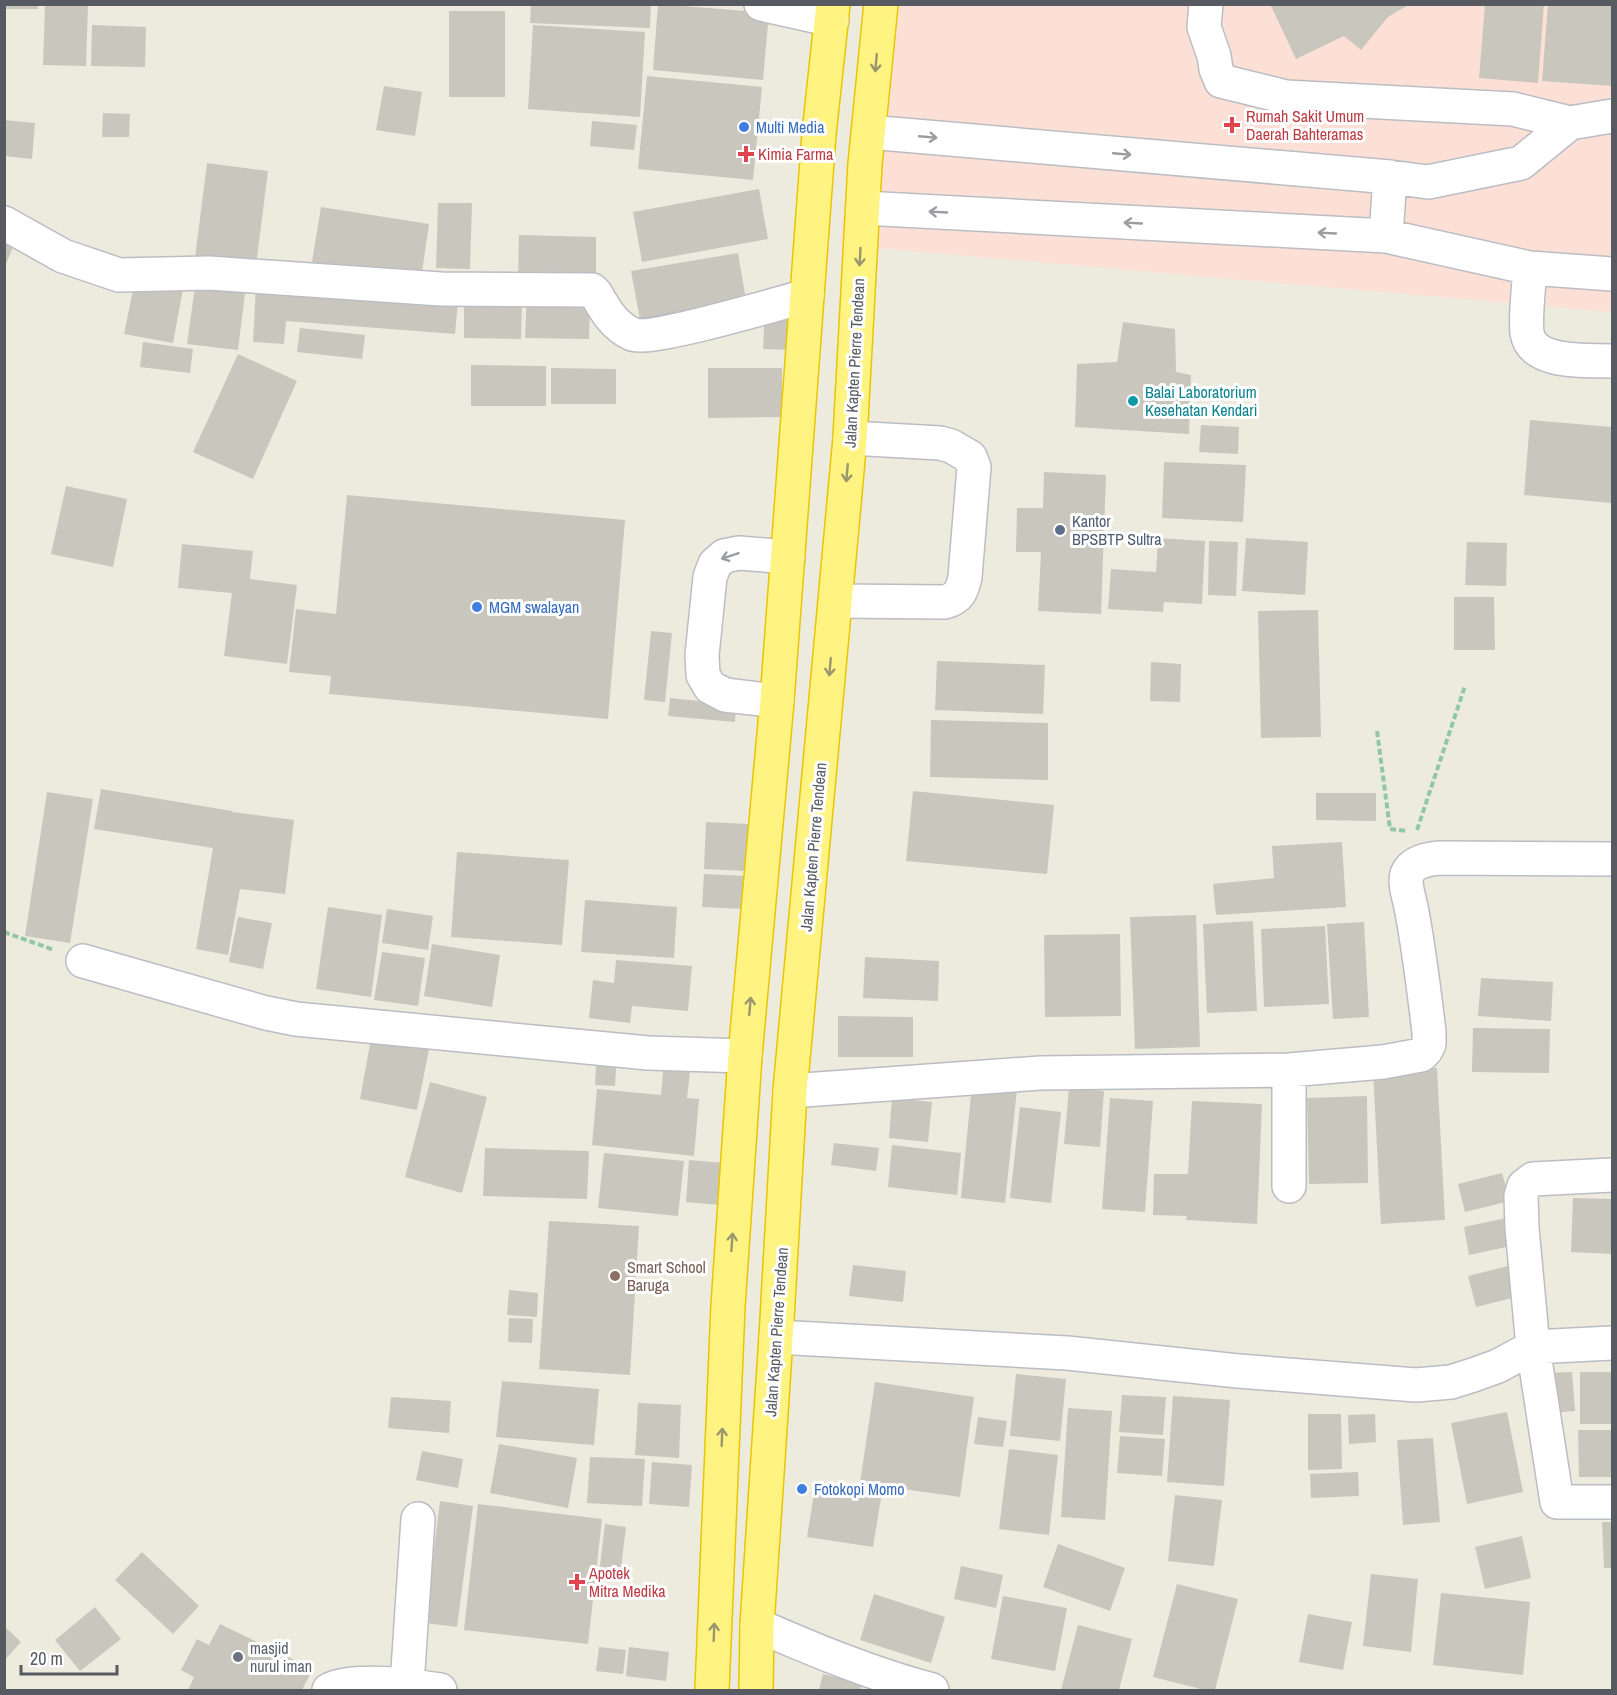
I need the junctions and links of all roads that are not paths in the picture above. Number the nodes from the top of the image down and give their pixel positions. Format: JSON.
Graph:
{"nodes":[{"id":1,"x":761,"y":4,"type":"edge"},
{"id":2,"x":881,"y":4,"type":"edge"},
{"id":3,"x":1206,"y":4,"type":"edge"},
{"id":4,"x":833,"y":12,"type":"edge"},
{"id":5,"x":1612,"y":116,"type":"edge"},
{"id":6,"x":1570,"y":123,"type":"junction"},
{"id":7,"x":869,"y":132,"type":"junction"},
{"id":8,"x":818,"y":164,"type":"junction"},
{"id":9,"x":865,"y":164,"type":"junction"},
{"id":10,"x":1390,"y":177,"type":"junction"},
{"id":11,"x":863,"y":208,"type":"junction"},
{"id":12,"x":4,"y":223,"type":"edge"},
{"id":13,"x":1386,"y":236,"type":"junction"},
{"id":14,"x":1530,"y":268,"type":"junction"},
{"id":15,"x":1612,"y":274,"type":"edge"},
{"id":16,"x":807,"y":296,"type":"junction"},
{"id":17,"x":1612,"y":362,"type":"edge"},
{"id":18,"x":850,"y":438,"type":"junction"},
{"id":19,"x":788,"y":557,"type":"junction"},
{"id":20,"x":836,"y":601,"type":"junction"},
{"id":21,"x":777,"y":701,"type":"junction"},
{"id":22,"x":1612,"y":860,"type":"edge"},
{"id":23,"x":83,"y":961,"type":"road end"},
{"id":24,"x":745,"y":1056,"type":"junction"},
{"id":25,"x":1289,"y":1070,"type":"junction"},
{"id":26,"x":790,"y":1091,"type":"junction"},
{"id":27,"x":1612,"y":1175,"type":"edge"},
{"id":28,"x":1289,"y":1186,"type":"dead end"},
{"id":29,"x":776,"y":1337,"type":"junction"},
{"id":30,"x":1612,"y":1343,"type":"edge"},
{"id":31,"x":1533,"y":1347,"type":"junction"},
{"id":32,"x":1612,"y":1502,"type":"edge"},
{"id":33,"x":418,"y":1519,"type":"dead end"},
{"id":34,"x":757,"y":1625,"type":"junction"},
{"id":35,"x":407,"y":1685,"type":"junction"},
{"id":36,"x":329,"y":1690,"type":"edge"},
{"id":37,"x":440,"y":1690,"type":"edge"},
{"id":38,"x":712,"y":1690,"type":"edge"},
{"id":39,"x":756,"y":1690,"type":"edge"},
{"id":40,"x":932,"y":1690,"type":"edge"}],
"edges":[{"from":1,"to":4,"type":"street"},
{"from":2,"to":7,"type":"highway","name":"Jalan Kapten Pierre Tendean","one_way":true},
{"from":3,"to":6,"type":"street"},
{"from":4,"to":8,"type":"highway"},
{"from":5,"to":6,"type":"street"},
{"from":6,"to":10,"type":"street"},
{"from":7,"to":9,"type":"highway","name":"Jalan Kapten Pierre Tendean"},
{"from":7,"to":10,"type":"street","one_way":true},
{"from":8,"to":9,"type":"highway"},
{"from":8,"to":16,"type":"highway"},
{"from":9,"to":11,"type":"highway","name":"Jalan Kapten Pierre Tendean"},
{"from":10,"to":13,"type":"street"},
{"from":13,"to":11,"type":"street","one_way":true},
{"from":11,"to":18,"type":"highway","name":"Jalan Kapten Pierre Tendean","one_way":true},
{"from":12,"to":16,"type":"street"},
{"from":13,"to":14,"type":"street"},
{"from":14,"to":15,"type":"street"},
{"from":14,"to":17,"type":"street"},
{"from":16,"to":19,"type":"highway"},
{"from":18,"to":20,"type":"highway","name":"Jalan Kapten Pierre Tendean","one_way":true},
{"from":18,"to":20,"type":"street"},
{"from":19,"to":21,"type":"highway"},
{"from":19,"to":21,"type":"street","one_way":true},
{"from":20,"to":26,"type":"highway","name":"Jalan Kapten Pierre Tendean","one_way":true},
{"from":24,"to":21,"type":"highway","one_way":true},
{"from":22,"to":25,"type":"street"},
{"from":23,"to":24,"type":"street"},
{"from":38,"to":24,"type":"highway","one_way":true},
{"from":25,"to":26,"type":"street"},
{"from":25,"to":28,"type":"street"},
{"from":26,"to":29,"type":"highway","name":"Jalan Kapten Pierre Tendean"},
{"from":27,"to":31,"type":"street"},
{"from":29,"to":31,"type":"street"},
{"from":29,"to":34,"type":"highway","name":"Jalan Kapten Pierre Tendean"},
{"from":30,"to":31,"type":"street"},
{"from":31,"to":32,"type":"street"},
{"from":33,"to":35,"type":"street"},
{"from":34,"to":39,"type":"highway","name":"Jalan Kapten Pierre Tendean"},
{"from":34,"to":40,"type":"street"},
{"from":35,"to":36,"type":"street"},
{"from":35,"to":37,"type":"street"}]}
